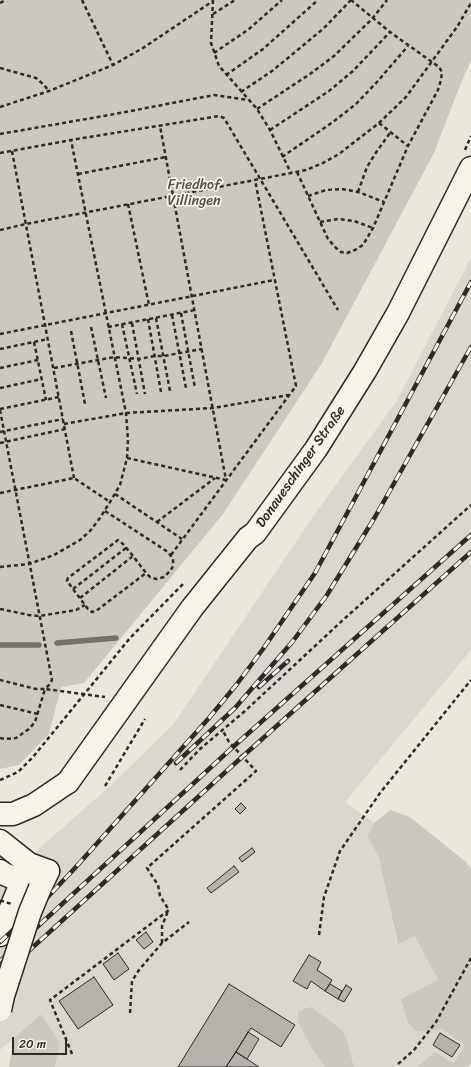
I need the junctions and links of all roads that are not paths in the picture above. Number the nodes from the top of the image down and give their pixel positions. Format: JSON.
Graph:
{"nodes":[{"id":1,"x":466,"y":162,"type":"edge"},
{"id":2,"x":0,"y":814,"type":"edge"},
{"id":3,"x":0,"y":841,"type":"edge"},
{"id":4,"x":0,"y":871,"type":"edge"},
{"id":5,"x":36,"y":880,"type":"junction"},
{"id":6,"x":0,"y":935,"type":"edge"},
{"id":7,"x":0,"y":1010,"type":"edge"}],
"edges":[{"from":1,"to":2,"type":"main road","name":"Donaueschinger Straße"},
{"from":3,"to":5,"type":"main road"},
{"from":4,"to":5,"type":"main road"},
{"from":5,"to":6,"type":"main road"},
{"from":5,"to":7,"type":"main road","bridge":true}]}
